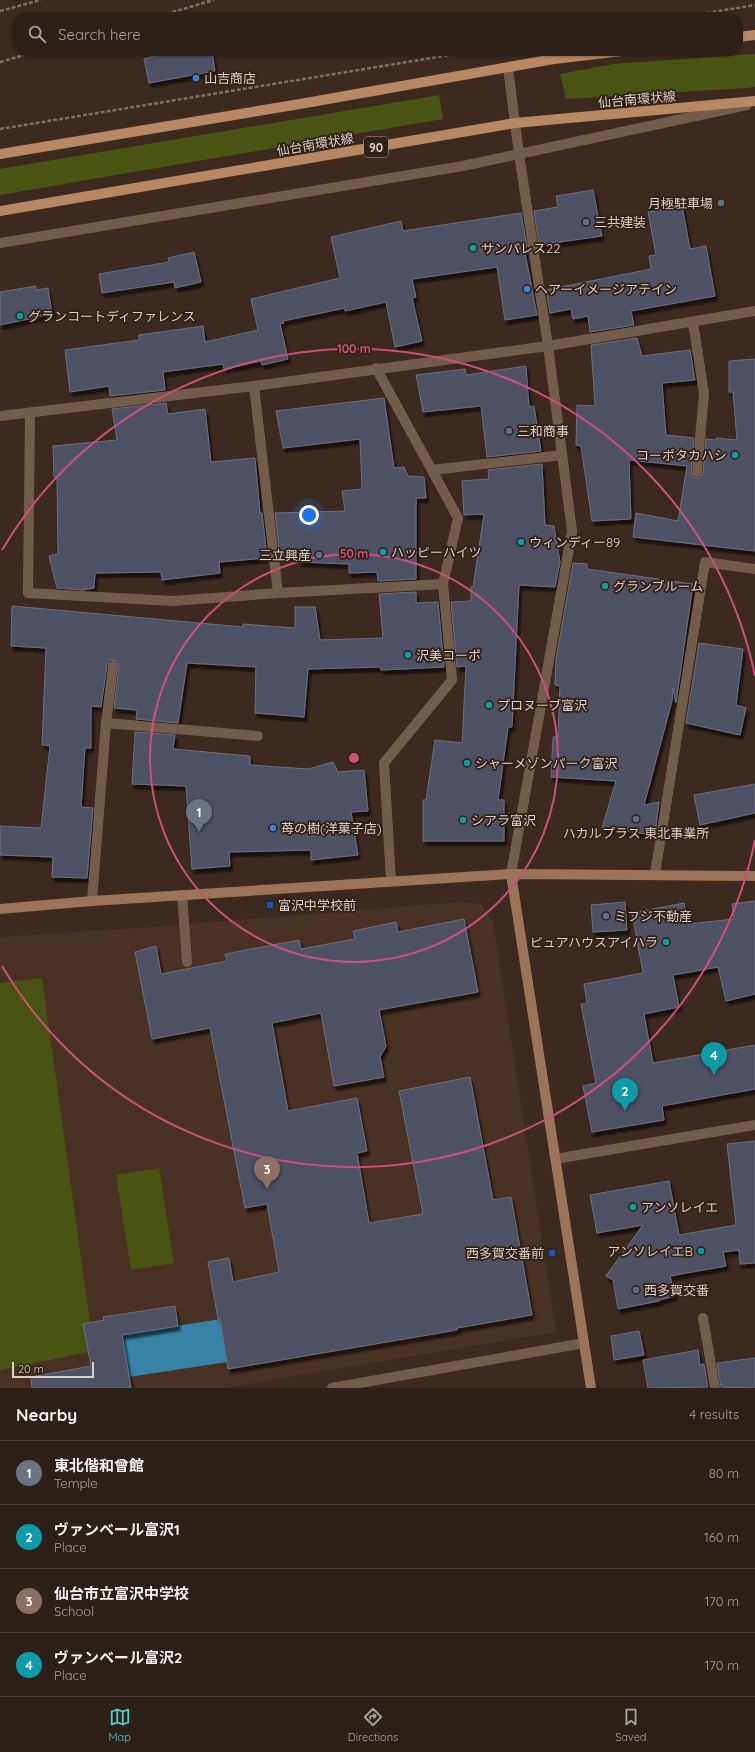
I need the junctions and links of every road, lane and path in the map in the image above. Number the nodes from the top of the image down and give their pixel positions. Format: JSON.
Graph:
{"nodes":[{"id":1,"x":41,"y":0,"type":"edge"},
{"id":2,"x":214,"y":0,"type":"edge"},
{"id":3,"x":755,"y":5,"type":"edge"},
{"id":4,"x":0,"y":11,"type":"edge"},
{"id":5,"x":173,"y":12,"type":"edge"},
{"id":6,"x":713,"y":12,"type":"edge"},
{"id":7,"x":755,"y":35,"type":"edge"},
{"id":8,"x":743,"y":36,"type":"edge"},
{"id":9,"x":21,"y":56,"type":"edge"},
{"id":10,"x":444,"y":56,"type":"edge"},
{"id":11,"x":580,"y":56,"type":"edge"},
{"id":12,"x":0,"y":62,"type":"edge"},
{"id":13,"x":508,"y":68,"type":"junction"},
{"id":14,"x":755,"y":102,"type":"edge"},
{"id":15,"x":515,"y":123,"type":"junction"},
{"id":16,"x":0,"y":129,"type":"edge"},
{"id":17,"x":0,"y":154,"type":"edge"},
{"id":18,"x":519,"y":154,"type":"junction"},
{"id":19,"x":0,"y":211,"type":"edge"},
{"id":20,"x":0,"y":243,"type":"edge"},
{"id":21,"x":755,"y":311,"type":"edge"},
{"id":22,"x":693,"y":322,"type":"junction"},
{"id":23,"x":548,"y":346,"type":"junction"},
{"id":24,"x":376,"y":368,"type":"junction"},
{"id":25,"x":254,"y":386,"type":"junction"},
{"id":26,"x":30,"y":413,"type":"junction"},
{"id":27,"x":0,"y":416,"type":"edge"},
{"id":28,"x":562,"y":454,"type":"junction"},
{"id":29,"x":432,"y":470,"type":"junction"},
{"id":30,"x":697,"y":472,"type":"dead end"},
{"id":31,"x":755,"y":569,"type":"edge"},
{"id":32,"x":443,"y":584,"type":"junction"},
{"id":33,"x":278,"y":593,"type":"junction"},
{"id":34,"x":113,"y":666,"type":"dead end"},
{"id":35,"x":106,"y":723,"type":"junction"},
{"id":36,"x":258,"y":736,"type":"dead end"},
{"id":37,"x":511,"y":874,"type":"junction"},
{"id":38,"x":655,"y":874,"type":"junction"},
{"id":39,"x":755,"y":876,"type":"edge"},
{"id":40,"x":391,"y":881,"type":"junction"},
{"id":41,"x":182,"y":895,"type":"junction"},
{"id":42,"x":92,"y":901,"type":"junction"},
{"id":43,"x":0,"y":909,"type":"edge"},
{"id":44,"x":187,"y":962,"type":"dead end"},
{"id":45,"x":755,"y":1125,"type":"edge"},
{"id":46,"x":555,"y":1159,"type":"junction"},
{"id":47,"x":703,"y":1318,"type":"dead end"},
{"id":48,"x":584,"y":1343,"type":"junction"},
{"id":49,"x":389,"y":1383,"type":"edge"},
{"id":50,"x":332,"y":1388,"type":"edge"},
{"id":51,"x":591,"y":1388,"type":"edge"},
{"id":52,"x":715,"y":1388,"type":"edge"}],
"edges":[{"from":1,"to":4,"type":"path"},
{"from":2,"to":5,"type":"path"},
{"from":3,"to":6,"type":"path"},
{"from":7,"to":8,"type":"main road"},
{"from":9,"to":12,"type":"path"},
{"from":10,"to":16,"type":"path"},
{"from":11,"to":13,"type":"main road"},
{"from":13,"to":15,"type":"street"},
{"from":13,"to":17,"type":"main road"},
{"from":14,"to":15,"type":"main road","name":"仙台南環状線","number":"90"},
{"from":14,"to":18,"type":"street"},
{"from":15,"to":18,"type":"street"},
{"from":15,"to":19,"type":"main road","name":"仙台南環状線","number":"90"},
{"from":18,"to":20,"type":"street"},
{"from":18,"to":23,"type":"street"},
{"from":21,"to":22,"type":"street"},
{"from":22,"to":23,"type":"street"},
{"from":22,"to":30,"type":"street"},
{"from":23,"to":24,"type":"street"},
{"from":23,"to":28,"type":"street"},
{"from":24,"to":25,"type":"street"},
{"from":24,"to":29,"type":"street"},
{"from":25,"to":26,"type":"street"},
{"from":25,"to":33,"type":"street"},
{"from":26,"to":27,"type":"street"},
{"from":26,"to":33,"type":"street"},
{"from":28,"to":29,"type":"street"},
{"from":28,"to":37,"type":"street"},
{"from":29,"to":32,"type":"street"},
{"from":31,"to":38,"type":"street"},
{"from":32,"to":33,"type":"street"},
{"from":32,"to":40,"type":"street"},
{"from":34,"to":35,"type":"street"},
{"from":35,"to":36,"type":"street"},
{"from":35,"to":42,"type":"street"},
{"from":37,"to":38,"type":"street"},
{"from":37,"to":40,"type":"street"},
{"from":37,"to":46,"type":"street"},
{"from":38,"to":39,"type":"street"},
{"from":40,"to":41,"type":"street"},
{"from":41,"to":42,"type":"street"},
{"from":41,"to":44,"type":"street"},
{"from":42,"to":43,"type":"street"},
{"from":45,"to":46,"type":"street"},
{"from":46,"to":48,"type":"street"},
{"from":47,"to":52,"type":"street"},
{"from":48,"to":49,"type":"street"},
{"from":48,"to":51,"type":"street"},
{"from":49,"to":50,"type":"street"}]}
